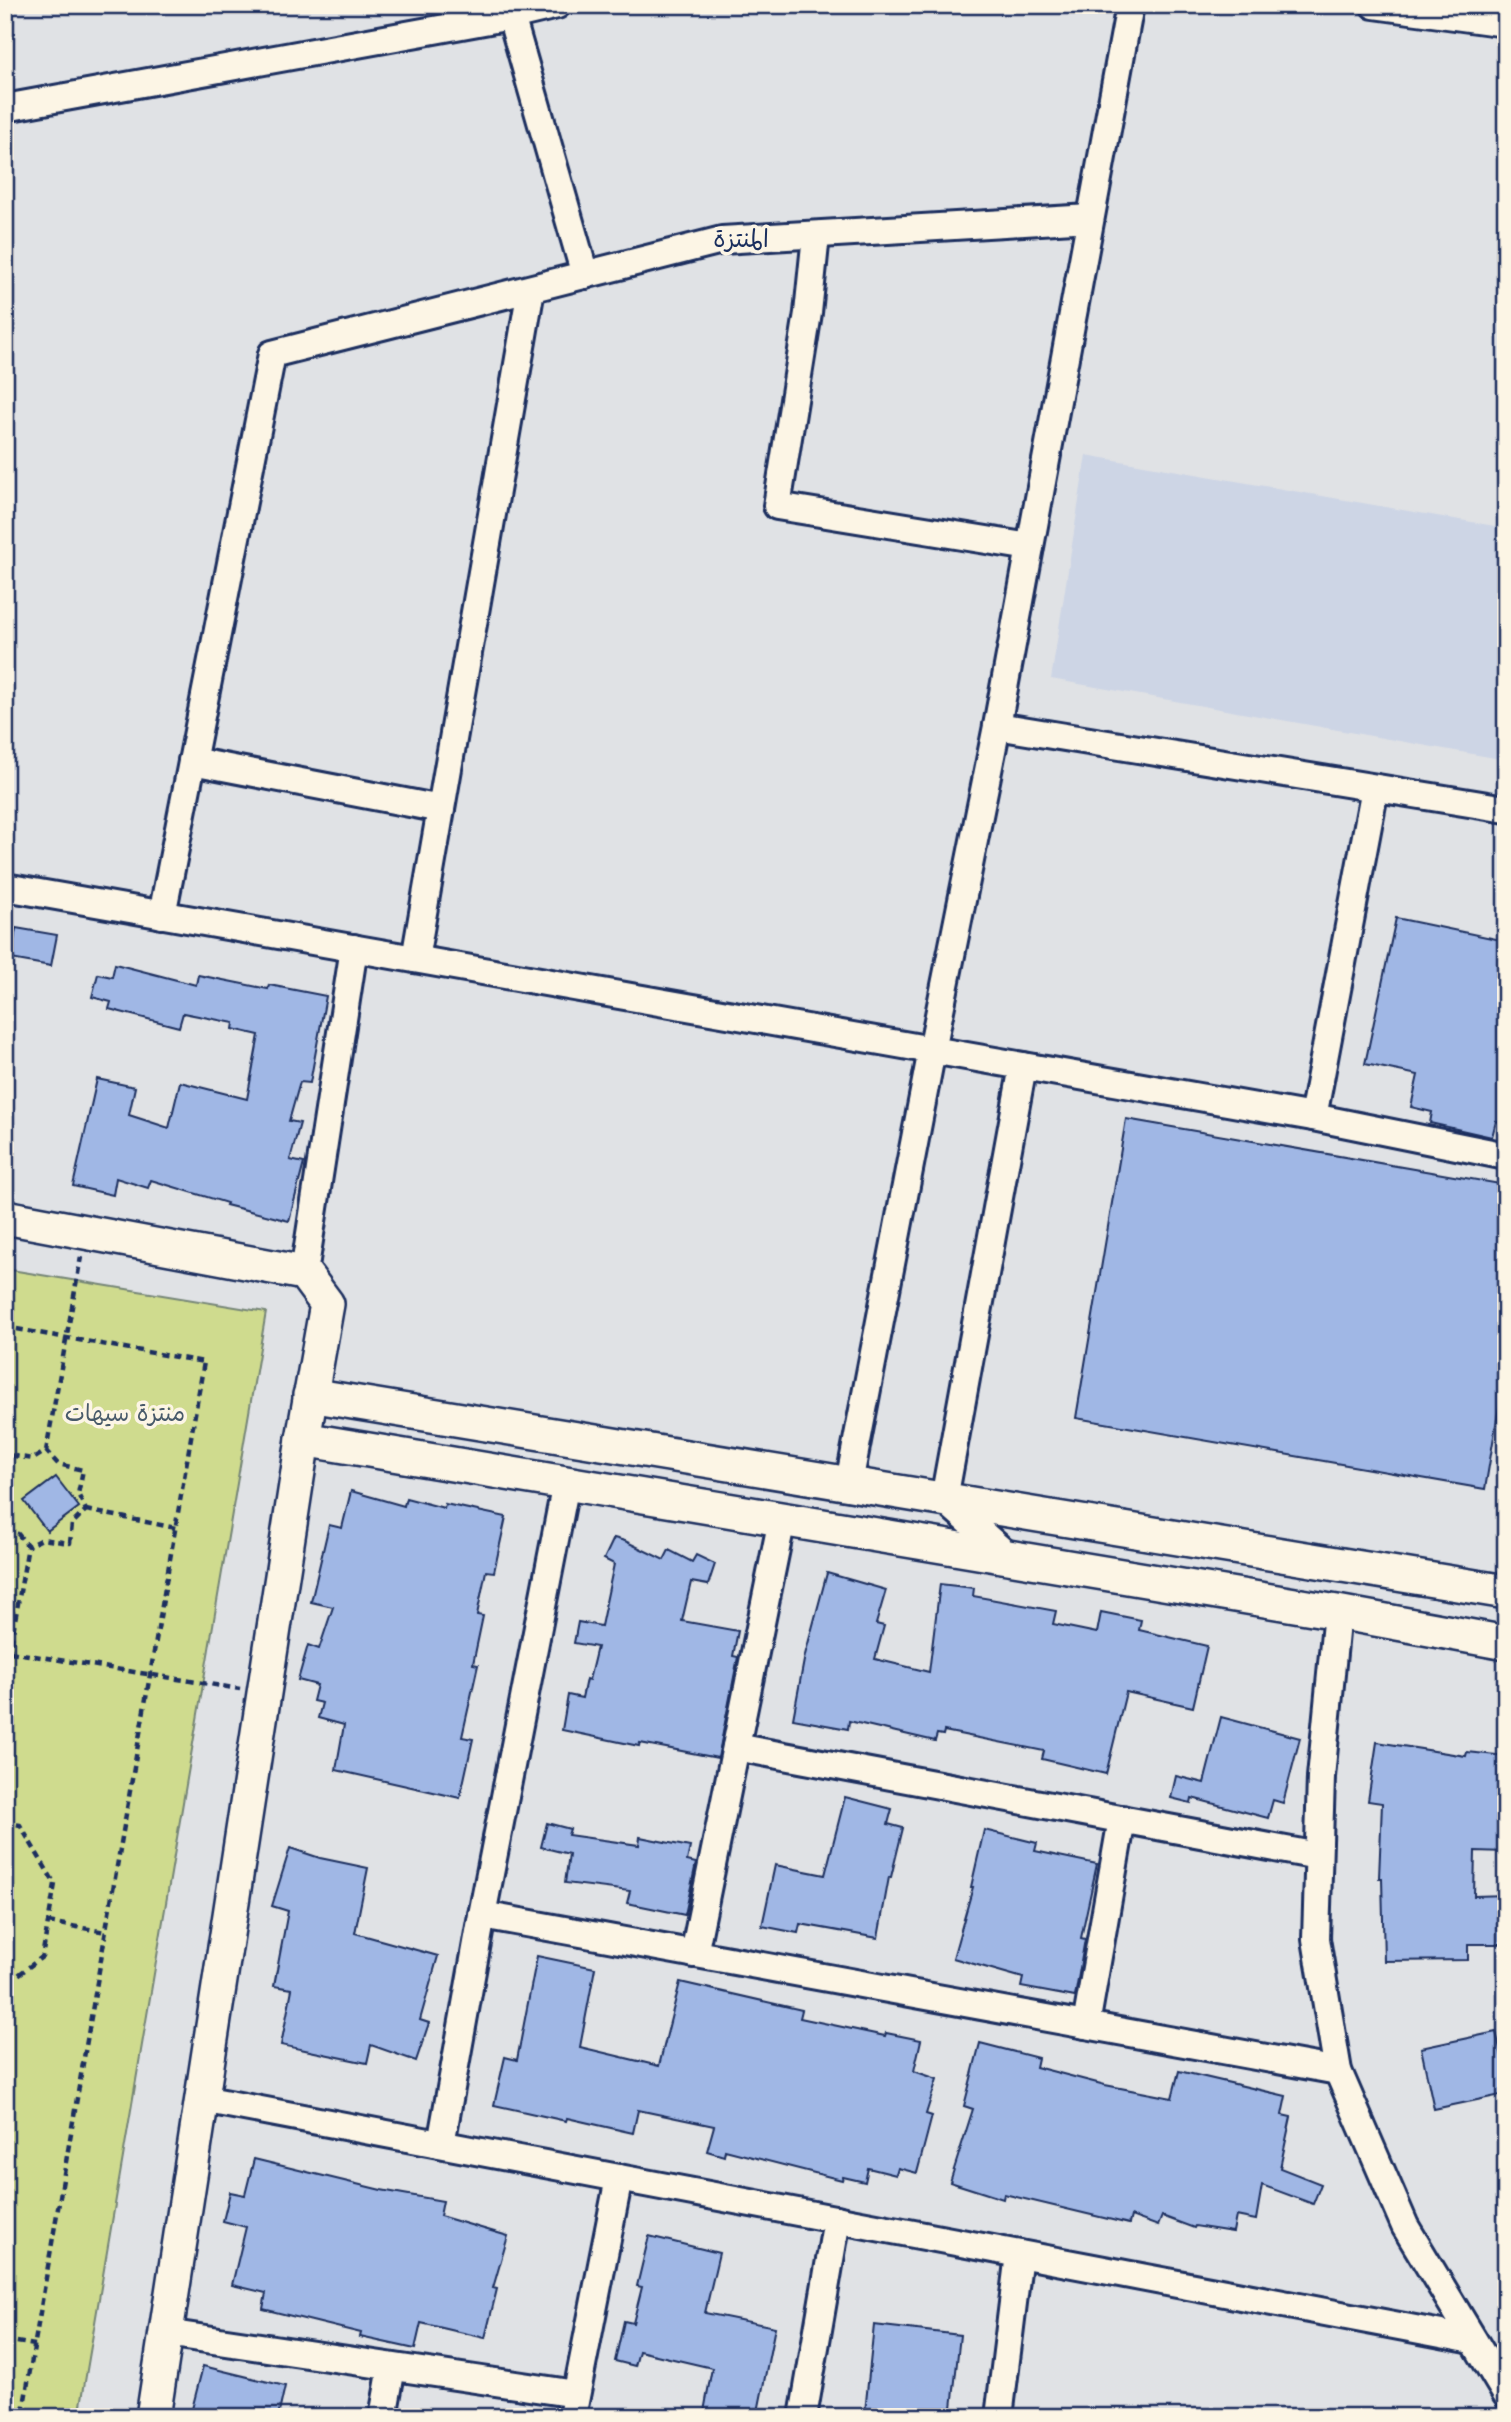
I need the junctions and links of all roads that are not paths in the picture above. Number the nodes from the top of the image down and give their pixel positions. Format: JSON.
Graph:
{"nodes":[{"id":1,"x":557,"y":5,"type":"edge"},
{"id":2,"x":1130,"y":5,"type":"edge"},
{"id":3,"x":1374,"y":5,"type":"edge"},
{"id":4,"x":511,"y":16,"type":"junction"},
{"id":5,"x":1506,"y":23,"type":"edge"},
{"id":6,"x":5,"y":108,"type":"edge"},
{"id":7,"x":1090,"y":218,"type":"junction"},
{"id":8,"x":816,"y":235,"type":"junction"},
{"id":9,"x":585,"y":275,"type":"junction"},
{"id":10,"x":531,"y":289,"type":"junction"},
{"id":11,"x":1030,"y":547,"type":"junction"},
{"id":12,"x":997,"y":726,"type":"junction"},
{"id":13,"x":192,"y":761,"type":"junction"},
{"id":14,"x":1375,"y":788,"type":"junction"},
{"id":15,"x":441,"y":809,"type":"junction"},
{"id":16,"x":1506,"y":809,"type":"edge"},
{"id":17,"x":5,"y":887,"type":"edge"},
{"id":18,"x":162,"y":915,"type":"junction"},
{"id":19,"x":354,"y":948,"type":"junction"},
{"id":20,"x":415,"y":959,"type":"junction"},
{"id":21,"x":932,"y":1050,"type":"junction"},
{"id":22,"x":1023,"y":1066,"type":"junction"},
{"id":23,"x":1313,"y":1117,"type":"junction"},
{"id":24,"x":1506,"y":1156,"type":"edge"},
{"id":25,"x":5,"y":1217,"type":"edge"},
{"id":26,"x":304,"y":1273,"type":"junction"},
{"id":27,"x":310,"y":1395,"type":"junction"},
{"id":28,"x":303,"y":1439,"type":"junction"},
{"id":29,"x":566,"y":1483,"type":"junction"},
{"id":30,"x":849,"y":1483,"type":"junction"},
{"id":31,"x":944,"y":1499,"type":"junction"},
{"id":32,"x":782,"y":1519,"type":"junction"},
{"id":33,"x":1010,"y":1558,"type":"junction"},
{"id":34,"x":1506,"y":1592,"type":"edge"},
{"id":35,"x":1337,"y":1612,"type":"junction"},
{"id":36,"x":1506,"y":1643,"type":"edge"},
{"id":37,"x":736,"y":1747,"type":"junction"},
{"id":38,"x":1122,"y":1819,"type":"junction"},
{"id":39,"x":1318,"y":1856,"type":"junction"},
{"id":40,"x":482,"y":1915,"type":"junction"},
{"id":41,"x":694,"y":1954,"type":"junction"},
{"id":42,"x":1086,"y":2025,"type":"junction"},
{"id":43,"x":1338,"y":2071,"type":"junction"},
{"id":44,"x":202,"y":2099,"type":"junction"},
{"id":45,"x":441,"y":2144,"type":"junction"},
{"id":46,"x":620,"y":2178,"type":"junction"},
{"id":47,"x":837,"y":2219,"type":"junction"},
{"id":48,"x":1019,"y":2254,"type":"junction"},
{"id":49,"x":166,"y":2333,"type":"junction"},
{"id":50,"x":1473,"y":2340,"type":"junction"},
{"id":51,"x":391,"y":2367,"type":"junction"},
{"id":52,"x":1506,"y":2394,"type":"edge"},
{"id":53,"x":574,"y":2405,"type":"edge"},
{"id":54,"x":153,"y":2417,"type":"edge"},
{"id":55,"x":383,"y":2417,"type":"edge"},
{"id":56,"x":803,"y":2417,"type":"edge"},
{"id":57,"x":999,"y":2417,"type":"edge"}],
"edges":[{"from":1,"to":4,"type":"street"},
{"from":2,"to":7,"type":"street"},
{"from":3,"to":5,"type":"street"},
{"from":4,"to":6,"type":"street"},
{"from":4,"to":9,"type":"street"},
{"from":7,"to":8,"type":"street"},
{"from":7,"to":11,"type":"street"},
{"from":8,"to":9,"type":"street"},
{"from":8,"to":11,"type":"street"},
{"from":9,"to":10,"type":"street"},
{"from":10,"to":13,"type":"street"},
{"from":10,"to":15,"type":"street"},
{"from":11,"to":12,"type":"street"},
{"from":12,"to":14,"type":"street"},
{"from":12,"to":21,"type":"street"},
{"from":13,"to":15,"type":"street"},
{"from":13,"to":18,"type":"street"},
{"from":14,"to":16,"type":"street"},
{"from":14,"to":23,"type":"street"},
{"from":15,"to":20,"type":"street"},
{"from":17,"to":18,"type":"street"},
{"from":18,"to":19,"type":"street"},
{"from":19,"to":20,"type":"street"},
{"from":19,"to":26,"type":"street"},
{"from":20,"to":21,"type":"street"},
{"from":21,"to":22,"type":"street"},
{"from":21,"to":30,"type":"street"},
{"from":22,"to":23,"type":"street"},
{"from":22,"to":31,"type":"street"},
{"from":23,"to":24,"type":"street"},
{"from":25,"to":26,"type":"street"},
{"from":26,"to":27,"type":"street"},
{"from":27,"to":28,"type":"street"},
{"from":27,"to":30,"type":"street"},
{"from":28,"to":29,"type":"street"},
{"from":28,"to":44,"type":"street"},
{"from":29,"to":32,"type":"street"},
{"from":29,"to":40,"type":"street"},
{"from":30,"to":31,"type":"street"},
{"from":31,"to":33,"type":"street"},
{"from":31,"to":34,"type":"street"},
{"from":32,"to":33,"type":"street"},
{"from":32,"to":37,"type":"street"},
{"from":33,"to":35,"type":"street"},
{"from":35,"to":36,"type":"street"},
{"from":35,"to":39,"type":"street"},
{"from":37,"to":38,"type":"street"},
{"from":37,"to":41,"type":"street"},
{"from":38,"to":39,"type":"street"},
{"from":38,"to":42,"type":"street"},
{"from":39,"to":43,"type":"street"},
{"from":40,"to":41,"type":"street"},
{"from":40,"to":45,"type":"street"},
{"from":41,"to":42,"type":"street"},
{"from":42,"to":43,"type":"street"},
{"from":43,"to":50,"type":"street"},
{"from":44,"to":45,"type":"street"},
{"from":44,"to":49,"type":"street"},
{"from":45,"to":46,"type":"street"},
{"from":46,"to":47,"type":"street"},
{"from":46,"to":53,"type":"street"},
{"from":47,"to":48,"type":"street"},
{"from":47,"to":56,"type":"street"},
{"from":48,"to":50,"type":"street"},
{"from":48,"to":57,"type":"street"},
{"from":49,"to":51,"type":"street"},
{"from":49,"to":54,"type":"street"},
{"from":50,"to":52,"type":"street"},
{"from":51,"to":53,"type":"street"},
{"from":51,"to":55,"type":"street"}]}
